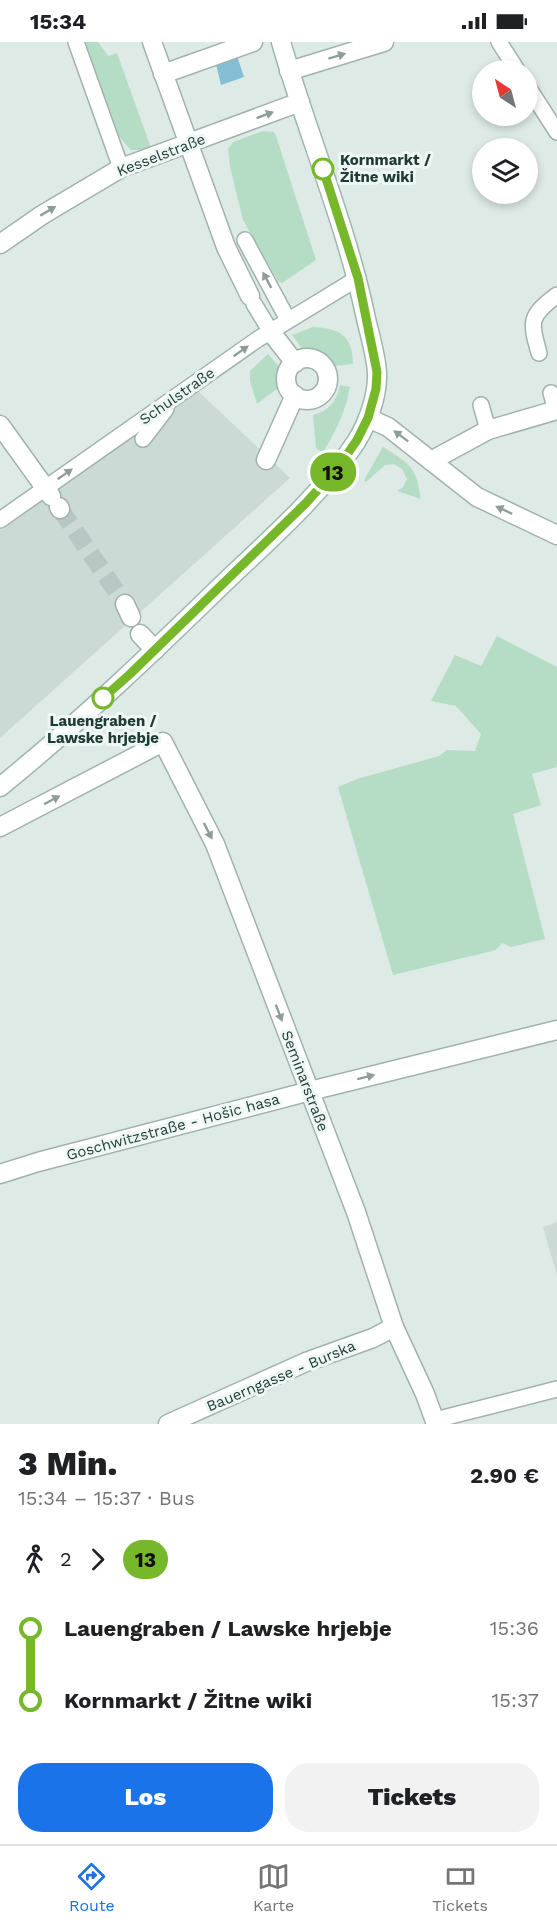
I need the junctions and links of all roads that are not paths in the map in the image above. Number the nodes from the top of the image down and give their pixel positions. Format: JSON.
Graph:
{"nodes":[{"id":1,"x":76,"y":42,"type":"edge"},
{"id":2,"x":152,"y":42,"type":"edge"},
{"id":3,"x":253,"y":42,"type":"edge"},
{"id":4,"x":281,"y":42,"type":"edge"},
{"id":5,"x":384,"y":42,"type":"edge"},
{"id":6,"x":499,"y":42,"type":"edge"},
{"id":7,"x":511,"y":60,"type":"edge"},
{"id":8,"x":290,"y":71,"type":"junction"},
{"id":9,"x":163,"y":74,"type":"junction"},
{"id":10,"x":300,"y":102,"type":"junction"},
{"id":11,"x":538,"y":103,"type":"edge"},
{"id":12,"x":557,"y":132,"type":"edge"},
{"id":13,"x":188,"y":143,"type":"junction"},
{"id":14,"x":121,"y":168,"type":"junction"},
{"id":15,"x":245,"y":240,"type":"dead end"},
{"id":16,"x":0,"y":244,"type":"edge"},
{"id":17,"x":358,"y":278,"type":"junction"},
{"id":18,"x":557,"y":294,"type":"edge"},
{"id":19,"x":252,"y":300,"type":"joint"},
{"id":20,"x":288,"y":320,"type":"junction"},
{"id":21,"x":271,"y":332,"type":"junction"},
{"id":22,"x":539,"y":353,"type":"dead end"},
{"id":23,"x":295,"y":363,"type":"junction"},
{"id":24,"x":294,"y":395,"type":"junction"},
{"id":25,"x":175,"y":397,"type":"junction"},
{"id":26,"x":555,"y":404,"type":"edge"},
{"id":27,"x":481,"y":405,"type":"dead end"},
{"id":28,"x":368,"y":418,"type":"junction"},
{"id":29,"x":0,"y":425,"type":"edge"},
{"id":30,"x":488,"y":430,"type":"junction"},
{"id":31,"x":143,"y":439,"type":"dead end"},
{"id":32,"x":266,"y":460,"type":"dead end"},
{"id":33,"x":431,"y":461,"type":"junction"},
{"id":34,"x":54,"y":500,"type":"junction"},
{"id":35,"x":0,"y":520,"type":"edge"},
{"id":36,"x":557,"y":535,"type":"edge"},
{"id":37,"x":140,"y":634,"type":"dead end"},
{"id":38,"x":155,"y":650,"type":"junction"},
{"id":39,"x":0,"y":787,"type":"edge"},
{"id":40,"x":0,"y":828,"type":"edge"},
{"id":41,"x":557,"y":1030,"type":"edge"},
{"id":42,"x":310,"y":1091,"type":"junction"},
{"id":43,"x":0,"y":1174,"type":"edge"},
{"id":44,"x":394,"y":1327,"type":"junction"},
{"id":45,"x":557,"y":1389,"type":"edge"},
{"id":46,"x":436,"y":1422,"type":"edge"},
{"id":47,"x":168,"y":1424,"type":"edge"}],
"edges":[{"from":1,"to":14,"type":"lane"},
{"from":2,"to":9,"type":"street"},
{"from":3,"to":9,"type":"street"},
{"from":4,"to":8,"type":"street"},
{"from":8,"to":5,"type":"street","one_way":true},
{"from":6,"to":7,"type":"lane"},
{"from":8,"to":10,"type":"street"},
{"from":9,"to":13,"type":"street"},
{"from":13,"to":10,"type":"street","name":"Kesselstraße","one_way":true},
{"from":10,"to":17,"type":"street"},
{"from":11,"to":12,"type":"lane"},
{"from":13,"to":14,"type":"street","name":"Kesselstraße"},
{"from":13,"to":19,"type":"street"},
{"from":16,"to":14,"type":"street","name":"Kesselstraße","one_way":true},
{"from":20,"to":15,"type":"lane","one_way":true},
{"from":17,"to":20,"type":"lane","name":"Schulstraße"},
{"from":17,"to":28,"type":"street"},
{"from":18,"to":22,"type":"lane"},
{"from":19,"to":21,"type":"lane"},
{"from":20,"to":21,"type":"lane","name":"Schulstraße"},
{"from":21,"to":23,"type":"street"},
{"from":25,"to":21,"type":"lane","name":"Schulstraße","one_way":true},
{"from":23,"to":24,"type":"street"},
{"from":23,"to":24,"type":"street"},
{"from":24,"to":32,"type":"street"},
{"from":25,"to":31,"type":"lane"},
{"from":34,"to":25,"type":"lane","name":"Schulstraße","one_way":true},
{"from":26,"to":30,"type":"street"},
{"from":27,"to":30,"type":"lane"},
{"from":33,"to":28,"type":"street","one_way":true},
{"from":28,"to":38,"type":"street"},
{"from":29,"to":34,"type":"street"},
{"from":30,"to":33,"type":"street"},
{"from":36,"to":33,"type":"street","one_way":true},
{"from":34,"to":35,"type":"lane","name":"Schulstraße"},
{"from":37,"to":38,"type":"street"},
{"from":38,"to":39,"type":"street"},
{"from":40,"to":42,"type":"street","name":"Seminarstraße","one_way":true},
{"from":42,"to":41,"type":"street","name":"Goschwitzstraße - Hošic hasa","one_way":true},
{"from":42,"to":43,"type":"street","name":"Goschwitzstraße - Hošic hasa"},
{"from":42,"to":44,"type":"street","name":"Seminarstraße"},
{"from":44,"to":46,"type":"street","name":"Seminarstraße"},
{"from":44,"to":47,"type":"street","name":"Bauerngasse - Burska"},
{"from":45,"to":46,"type":"lane"}]}
